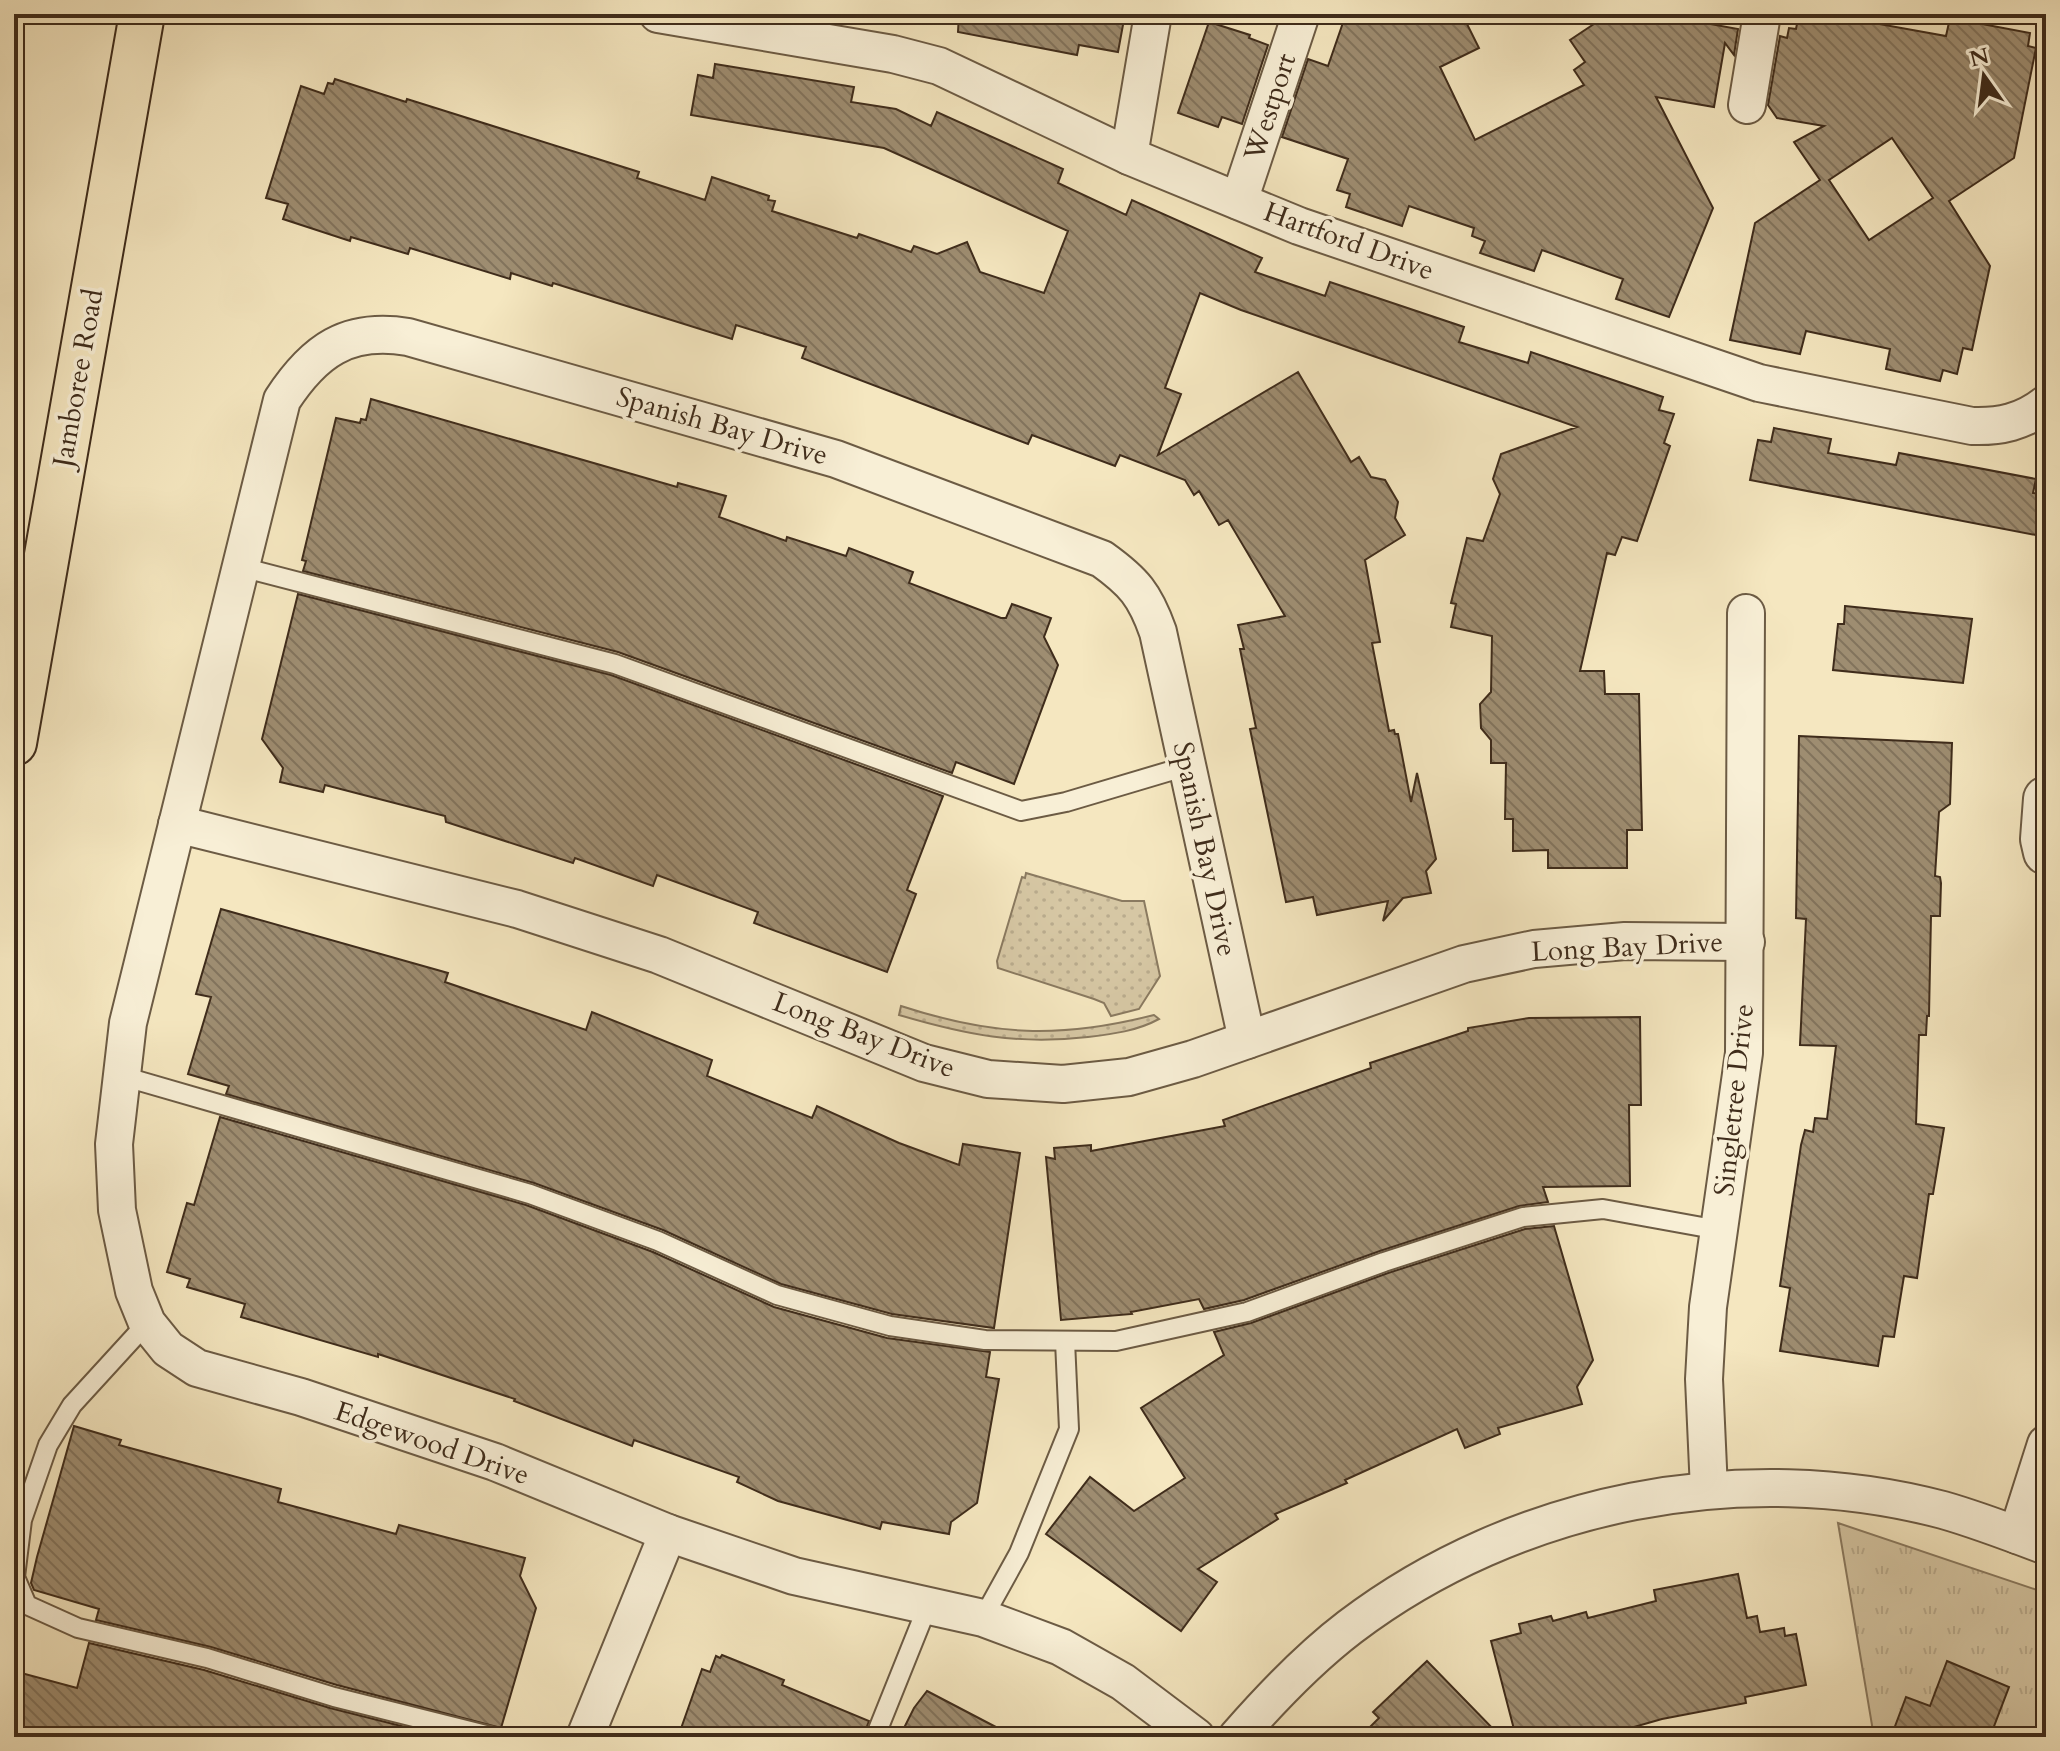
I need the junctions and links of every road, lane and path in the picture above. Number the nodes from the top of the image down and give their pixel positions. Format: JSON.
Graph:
{"nodes":[{"id":1,"x":142,"y":14,"type":"edge"},
{"id":2,"x":658,"y":14,"type":"edge"},
{"id":3,"x":1153,"y":14,"type":"edge"},
{"id":4,"x":1301,"y":14,"type":"edge"},
{"id":5,"x":1762,"y":14,"type":"edge"},
{"id":6,"x":1747,"y":105,"type":"dead end"},
{"id":7,"x":1129,"y":156,"type":"junction"},
{"id":8,"x":1239,"y":201,"type":"junction"},
{"id":9,"x":2046,"y":404,"type":"edge"},
{"id":10,"x":241,"y":567,"type":"junction"},
{"id":11,"x":1746,"y":613,"type":"dead end"},
{"id":12,"x":14,"y":743,"type":"edge"},
{"id":13,"x":1187,"y":766,"type":"junction"},
{"id":14,"x":2046,"y":799,"type":"edge"},
{"id":15,"x":177,"y":824,"type":"junction"},
{"id":16,"x":2046,"y":852,"type":"edge"},
{"id":17,"x":1746,"y":942,"type":"junction"},
{"id":18,"x":1247,"y":1040,"type":"junction"},
{"id":19,"x":122,"y":1076,"type":"junction"},
{"id":20,"x":1719,"y":1230,"type":"junction"},
{"id":21,"x":147,"y":1323,"type":"junction"},
{"id":22,"x":1065,"y":1341,"type":"junction"},
{"id":23,"x":2046,"y":1444,"type":"edge"},
{"id":24,"x":1709,"y":1490,"type":"junction"},
{"id":25,"x":668,"y":1533,"type":"junction"},
{"id":26,"x":2032,"y":1541,"type":"edge"},
{"id":27,"x":928,"y":1605,"type":"junction"},
{"id":28,"x":983,"y":1618,"type":"junction"},
{"id":29,"x":494,"y":1737,"type":"edge"},
{"id":30,"x":585,"y":1737,"type":"edge"},
{"id":31,"x":875,"y":1737,"type":"edge"},
{"id":32,"x":1196,"y":1737,"type":"edge"},
{"id":33,"x":1237,"y":1737,"type":"edge"}],
"edges":[{"from":1,"to":12,"type":"main road","name":"Jamboree Road"},
{"from":2,"to":7,"type":"street","name":"Hartford Drive"},
{"from":3,"to":7,"type":"street"},
{"from":4,"to":8,"type":"street","name":"Westport"},
{"from":5,"to":6,"type":"street"},
{"from":7,"to":8,"type":"street","name":"Hartford Drive"},
{"from":8,"to":9,"type":"street","name":"Hartford Drive"},
{"from":10,"to":13,"type":"lane"},
{"from":10,"to":13,"type":"street","name":"Spanish Bay Drive"},
{"from":10,"to":15,"type":"street","name":"Spanish Bay Drive"},
{"from":11,"to":17,"type":"street","name":"Singletree Drive"},
{"from":13,"to":18,"type":"street","name":"Spanish Bay Drive"},
{"from":14,"to":16,"type":"street"},
{"from":15,"to":18,"type":"street","name":"Long Bay Drive"},
{"from":15,"to":19,"type":"street","name":"Edgewood Drive"},
{"from":17,"to":18,"type":"street","name":"Long Bay Drive"},
{"from":17,"to":20,"type":"street","name":"Singletree Drive"},
{"from":19,"to":21,"type":"street","name":"Edgewood Drive"},
{"from":19,"to":22,"type":"lane"},
{"from":20,"to":22,"type":"lane"},
{"from":20,"to":24,"type":"street","name":"Singletree Drive"},
{"from":21,"to":25,"type":"street","name":"Edgewood Drive"},
{"from":21,"to":29,"type":"lane"},
{"from":22,"to":28,"type":"lane"},
{"from":23,"to":26,"type":"street"},
{"from":24,"to":26,"type":"street"},
{"from":24,"to":33,"type":"street"},
{"from":25,"to":27,"type":"street","name":"Edgewood Drive"},
{"from":25,"to":30,"type":"street"},
{"from":27,"to":28,"type":"street","name":"Edgewood Drive"},
{"from":27,"to":31,"type":"lane"},
{"from":28,"to":32,"type":"street","name":"Edgewood Drive"}]}
